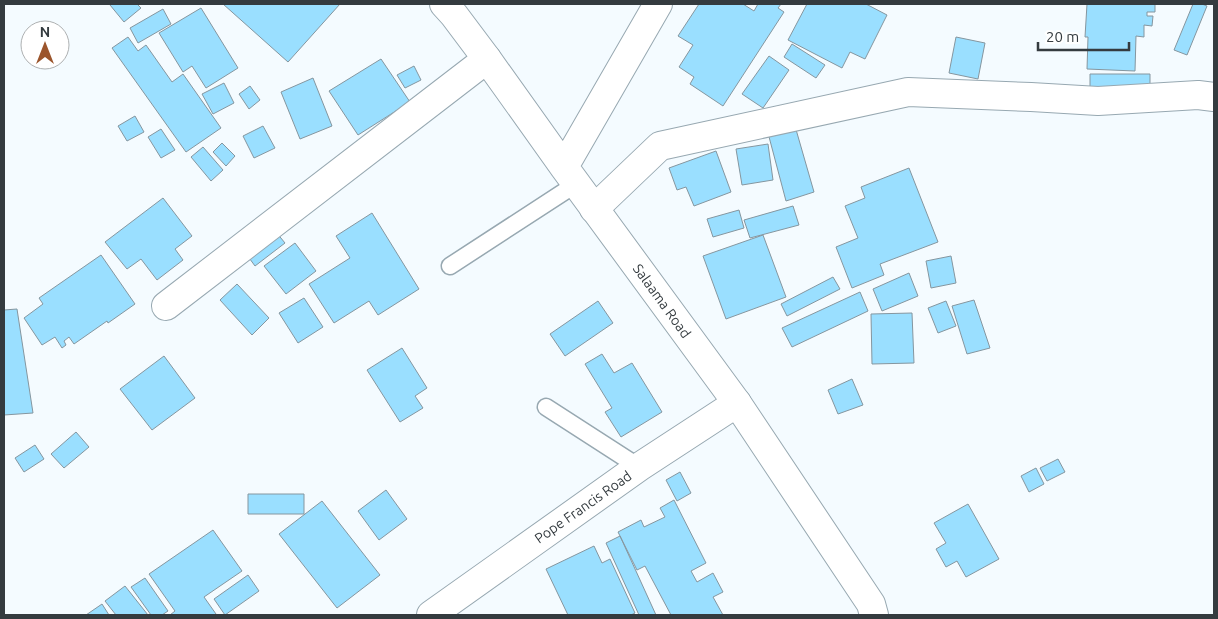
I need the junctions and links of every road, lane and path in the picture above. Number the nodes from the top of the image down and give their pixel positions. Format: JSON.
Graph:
{"nodes":[{"id":1,"x":444,"y":4,"type":"edge"},
{"id":2,"x":658,"y":4,"type":"edge"},
{"id":3,"x":487,"y":59,"type":"junction"},
{"id":4,"x":1214,"y":97,"type":"edge"},
{"id":5,"x":570,"y":175,"type":"junction"},
{"id":6,"x":594,"y":209,"type":"junction"},
{"id":7,"x":450,"y":266,"type":"dead end"},
{"id":8,"x":166,"y":306,"type":"dead end"},
{"id":9,"x":737,"y":403,"type":"junction"},
{"id":10,"x":546,"y":407,"type":"dead end"},
{"id":11,"x":639,"y":467,"type":"junction"},
{"id":12,"x":877,"y":611,"type":"edge"},
{"id":13,"x":431,"y":615,"type":"edge"}],
"edges":[{"from":1,"to":3,"type":"street","name":"Salaama Road"},
{"from":2,"to":5,"type":"street"},
{"from":3,"to":5,"type":"street","name":"Salaama Road"},
{"from":3,"to":8,"type":"street"},
{"from":4,"to":6,"type":"street"},
{"from":5,"to":6,"type":"street","name":"Salaama Road"},
{"from":5,"to":7,"type":"lane"},
{"from":6,"to":9,"type":"street","name":"Salaama Road"},
{"from":9,"to":11,"type":"street","name":"Pope Francis Road"},
{"from":9,"to":12,"type":"street","name":"Salaama Road"},
{"from":10,"to":11,"type":"lane"},
{"from":11,"to":13,"type":"street","name":"Pope Francis Road"}]}
